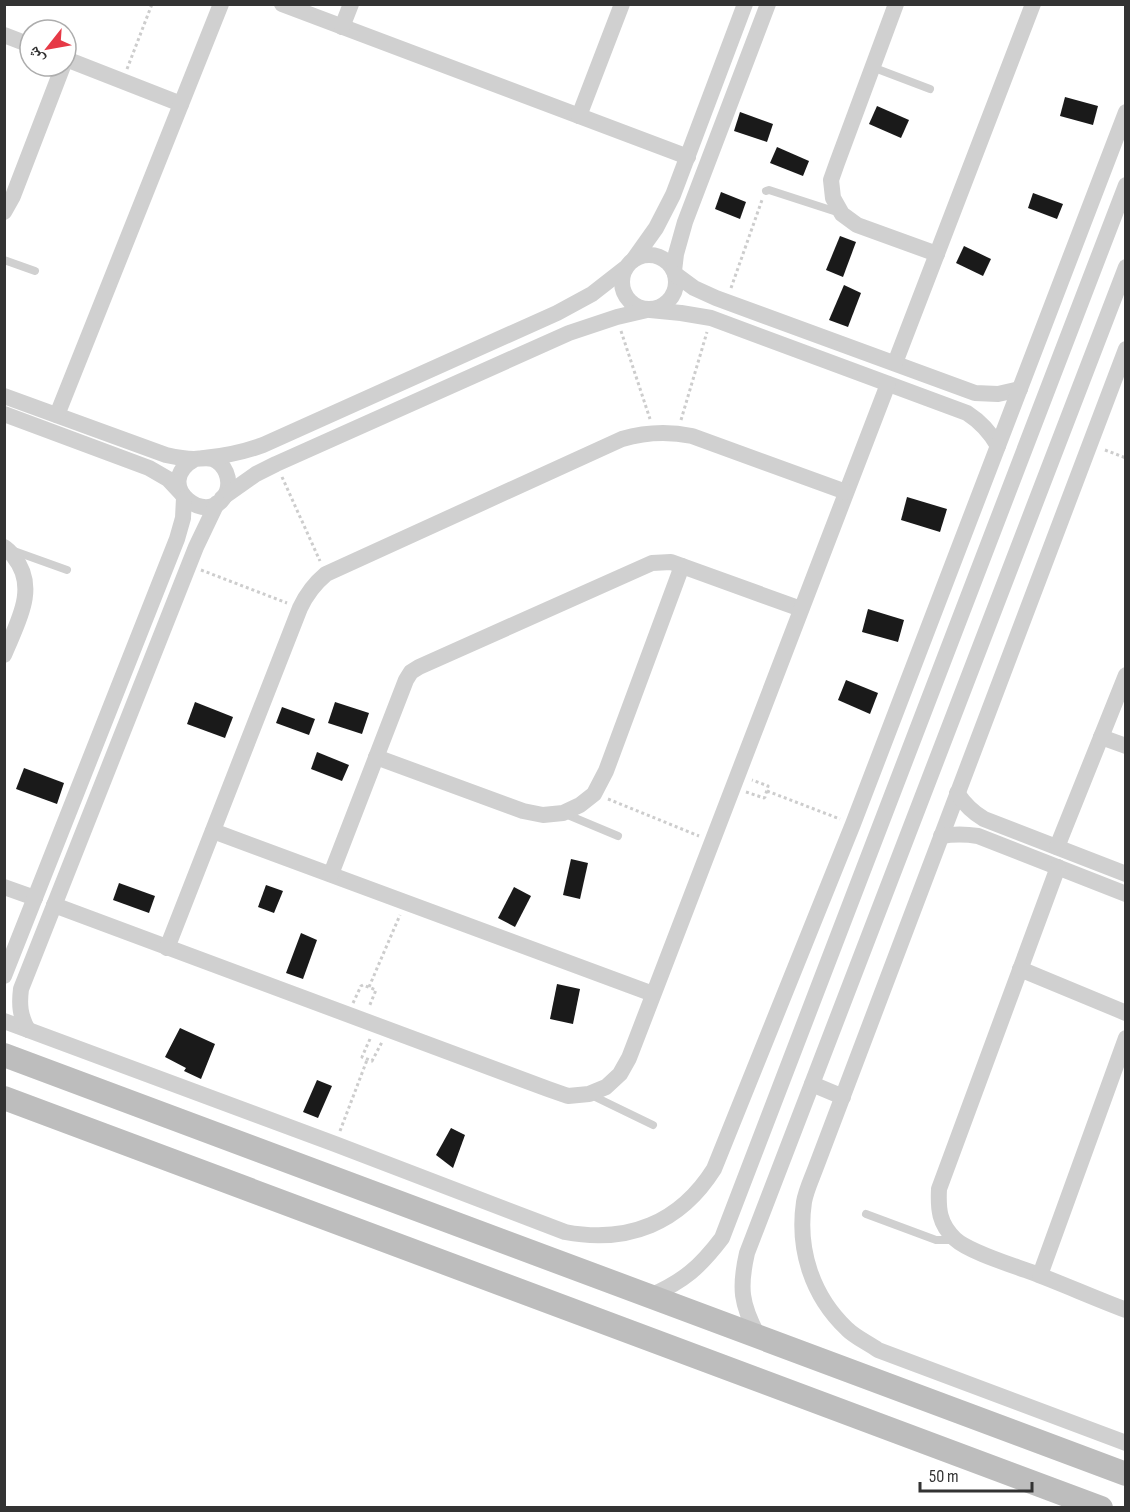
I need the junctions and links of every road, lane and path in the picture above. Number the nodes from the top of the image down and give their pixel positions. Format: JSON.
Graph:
{"nodes":[{"id":1,"x":152,"y":4,"type":"edge"},
{"id":2,"x":221,"y":4,"type":"edge"},
{"id":3,"x":282,"y":4,"type":"edge"},
{"id":4,"x":351,"y":4,"type":"edge"},
{"id":5,"x":622,"y":4,"type":"edge"},
{"id":6,"x":746,"y":4,"type":"edge"},
{"id":7,"x":768,"y":4,"type":"edge"},
{"id":8,"x":896,"y":4,"type":"edge"},
{"id":9,"x":1033,"y":4,"type":"edge"},
{"id":10,"x":342,"y":27,"type":"junction"},
{"id":11,"x":78,"y":64,"type":"edge"},
{"id":12,"x":872,"y":67,"type":"junction"},
{"id":13,"x":58,"y":78,"type":"edge"},
{"id":14,"x":122,"y":81,"type":"junction"},
{"id":15,"x":930,"y":89,"type":"dead end"},
{"id":16,"x":181,"y":104,"type":"junction"},
{"id":17,"x":1125,"y":112,"type":"edge"},
{"id":18,"x":579,"y":116,"type":"junction"},
{"id":19,"x":688,"y":157,"type":"junction"},
{"id":20,"x":1125,"y":185,"type":"edge"},
{"id":21,"x":766,"y":191,"type":"joint"},
{"id":22,"x":4,"y":212,"type":"edge"},
{"id":23,"x":842,"y":214,"type":"junction"},
{"id":24,"x":1084,"y":220,"type":"junction"},
{"id":25,"x":1110,"y":227,"type":"junction"},
{"id":26,"x":937,"y":254,"type":"junction"},
{"id":27,"x":4,"y":260,"type":"edge"},
{"id":28,"x":629,"y":264,"type":"junction"},
{"id":29,"x":1125,"y":267,"type":"edge"},
{"id":30,"x":35,"y":271,"type":"dead end"},
{"id":31,"x":674,"y":272,"type":"junction"},
{"id":32,"x":726,"y":302,"type":"junction"},
{"id":33,"x":648,"y":310,"type":"junction"},
{"id":34,"x":617,"y":317,"type":"junction"},
{"id":35,"x":711,"y":318,"type":"junction"},
{"id":36,"x":1125,"y":349,"type":"edge"},
{"id":37,"x":896,"y":363,"type":"junction"},
{"id":38,"x":888,"y":384,"type":"junction"},
{"id":39,"x":1020,"y":389,"type":"junction"},
{"id":40,"x":4,"y":396,"type":"edge"},
{"id":41,"x":4,"y":414,"type":"edge"},
{"id":42,"x":57,"y":416,"type":"junction"},
{"id":43,"x":654,"y":432,"type":"junction"},
{"id":44,"x":677,"y":433,"type":"junction"},
{"id":45,"x":1090,"y":444,"type":"junction"},
{"id":46,"x":998,"y":446,"type":"junction"},
{"id":47,"x":200,"y":458,"type":"junction"},
{"id":48,"x":1125,"y":458,"type":"edge"},
{"id":49,"x":276,"y":464,"type":"junction"},
{"id":50,"x":846,"y":492,"type":"junction"},
{"id":51,"x":183,"y":496,"type":"junction"},
{"id":52,"x":220,"y":501,"type":"junction"},
{"id":53,"x":6,"y":548,"type":"edge"},
{"id":54,"x":188,"y":566,"type":"junction"},
{"id":55,"x":682,"y":566,"type":"junction"},
{"id":56,"x":67,"y":570,"type":"dead end"},
{"id":57,"x":326,"y":574,"type":"junction"},
{"id":58,"x":300,"y":608,"type":"junction"},
{"id":59,"x":801,"y":609,"type":"junction"},
{"id":60,"x":4,"y":655,"type":"edge"},
{"id":61,"x":1125,"y":675,"type":"edge"},
{"id":62,"x":889,"y":730,"type":"junction"},
{"id":63,"x":915,"y":735,"type":"junction"},
{"id":64,"x":1101,"y":737,"type":"junction"},
{"id":65,"x":1125,"y":746,"type":"edge"},
{"id":66,"x":376,"y":757,"type":"junction"},
{"id":67,"x":735,"y":781,"type":"junction"},
{"id":68,"x":767,"y":791,"type":"junction"},
{"id":69,"x":594,"y":794,"type":"junction"},
{"id":70,"x":957,"y":794,"type":"junction"},
{"id":71,"x":563,"y":813,"type":"junction"},
{"id":72,"x":853,"y":824,"type":"junction"},
{"id":73,"x":213,"y":831,"type":"junction"},
{"id":74,"x":618,"y":836,"type":"dead end"},
{"id":75,"x":941,"y":836,"type":"junction"},
{"id":76,"x":876,"y":837,"type":"junction"},
{"id":77,"x":712,"y":841,"type":"junction"},
{"id":78,"x":903,"y":847,"type":"junction"},
{"id":79,"x":1057,"y":847,"type":"junction"},
{"id":80,"x":1058,"y":867,"type":"junction"},
{"id":81,"x":331,"y":874,"type":"junction"},
{"id":82,"x":1125,"y":874,"type":"edge"},
{"id":83,"x":4,"y":887,"type":"edge"},
{"id":84,"x":1125,"y":894,"type":"edge"},
{"id":85,"x":35,"y":898,"type":"junction"},
{"id":86,"x":406,"y":902,"type":"junction"},
{"id":87,"x":54,"y":905,"type":"junction"},
{"id":88,"x":167,"y":948,"type":"junction"},
{"id":89,"x":1020,"y":969,"type":"junction"},
{"id":90,"x":4,"y":976,"type":"edge"},
{"id":91,"x":369,"y":987,"type":"junction"},
{"id":92,"x":653,"y":994,"type":"junction"},
{"id":93,"x":1125,"y":1013,"type":"edge"},
{"id":94,"x":4,"y":1021,"type":"edge"},
{"id":95,"x":369,"y":1023,"type":"junction"},
{"id":96,"x":28,"y":1030,"type":"junction"},
{"id":97,"x":1125,"y":1038,"type":"edge"},
{"id":98,"x":4,"y":1055,"type":"edge"},
{"id":99,"x":367,"y":1060,"type":"junction"},
{"id":100,"x":812,"y":1084,"type":"junction"},
{"id":101,"x":589,"y":1094,"type":"junction"},
{"id":102,"x":843,"y":1097,"type":"junction"},
{"id":103,"x":4,"y":1098,"type":"edge"},
{"id":104,"x":653,"y":1125,"type":"dead end"},
{"id":105,"x":335,"y":1144,"type":"junction"},
{"id":106,"x":866,"y":1214,"type":"dead end"},
{"id":107,"x":956,"y":1240,"type":"junction"},
{"id":108,"x":1040,"y":1275,"type":"junction"},
{"id":109,"x":650,"y":1296,"type":"junction"},
{"id":110,"x":1125,"y":1310,"type":"edge"},
{"id":111,"x":758,"y":1336,"type":"junction"},
{"id":112,"x":1125,"y":1443,"type":"edge"},
{"id":113,"x":1125,"y":1474,"type":"edge"},
{"id":114,"x":1101,"y":1508,"type":"edge"}],
"edges":[{"from":1,"to":14,"type":"path"},
{"from":2,"to":16,"type":"street"},
{"from":3,"to":10,"type":"street"},
{"from":4,"to":10,"type":"street"},
{"from":5,"to":18,"type":"street"},
{"from":6,"to":19,"type":"street"},
{"from":7,"to":31,"type":"street"},
{"from":8,"to":12,"type":"street"},
{"from":9,"to":26,"type":"street"},
{"from":10,"to":18,"type":"street"},
{"from":11,"to":14,"type":"street"},
{"from":12,"to":15,"type":"lane"},
{"from":12,"to":23,"type":"street"},
{"from":13,"to":22,"type":"street"},
{"from":14,"to":16,"type":"street"},
{"from":16,"to":42,"type":"street"},
{"from":17,"to":24,"type":"street"},
{"from":18,"to":19,"type":"street"},
{"from":19,"to":28,"type":"street"},
{"from":20,"to":25,"type":"street"},
{"from":21,"to":23,"type":"lane"},
{"from":21,"to":32,"type":"path"},
{"from":23,"to":26,"type":"street"},
{"from":24,"to":25,"type":"street"},
{"from":24,"to":39,"type":"street"},
{"from":25,"to":63,"type":"street"},
{"from":26,"to":37,"type":"street"},
{"from":27,"to":30,"type":"lane"},
{"from":28,"to":31,"type":"street"},
{"from":28,"to":33,"type":"street"},
{"from":28,"to":47,"type":"street"},
{"from":29,"to":78,"type":"street"},
{"from":31,"to":32,"type":"street"},
{"from":31,"to":33,"type":"street"},
{"from":32,"to":37,"type":"street"},
{"from":33,"to":34,"type":"street"},
{"from":33,"to":35,"type":"street"},
{"from":34,"to":43,"type":"path"},
{"from":34,"to":49,"type":"street"},
{"from":35,"to":38,"type":"street"},
{"from":35,"to":44,"type":"path"},
{"from":36,"to":45,"type":"street"},
{"from":37,"to":39,"type":"street"},
{"from":38,"to":46,"type":"street"},
{"from":38,"to":50,"type":"street"},
{"from":39,"to":46,"type":"street"},
{"from":40,"to":42,"type":"street"},
{"from":41,"to":51,"type":"street"},
{"from":42,"to":47,"type":"street"},
{"from":43,"to":44,"type":"street"},
{"from":43,"to":57,"type":"street"},
{"from":44,"to":50,"type":"street"},
{"from":45,"to":48,"type":"path"},
{"from":45,"to":70,"type":"street"},
{"from":46,"to":62,"type":"street"},
{"from":47,"to":51,"type":"street"},
{"from":47,"to":52,"type":"street"},
{"from":49,"to":52,"type":"street"},
{"from":49,"to":57,"type":"path"},
{"from":50,"to":59,"type":"street"},
{"from":51,"to":52,"type":"street"},
{"from":51,"to":85,"type":"street"},
{"from":52,"to":54,"type":"street"},
{"from":53,"to":56,"type":"lane"},
{"from":53,"to":60,"type":"street"},
{"from":54,"to":58,"type":"path"},
{"from":54,"to":87,"type":"street"},
{"from":55,"to":59,"type":"street"},
{"from":55,"to":66,"type":"street"},
{"from":55,"to":69,"type":"street"},
{"from":57,"to":58,"type":"street"},
{"from":58,"to":73,"type":"street"},
{"from":59,"to":67,"type":"street"},
{"from":61,"to":64,"type":"street"},
{"from":62,"to":63,"type":"street"},
{"from":62,"to":72,"type":"street"},
{"from":63,"to":76,"type":"street"},
{"from":64,"to":65,"type":"street"},
{"from":64,"to":79,"type":"street"},
{"from":66,"to":71,"type":"street"},
{"from":66,"to":81,"type":"street"},
{"from":67,"to":68,"type":"path"},
{"from":67,"to":68,"type":"path"},
{"from":67,"to":77,"type":"street"},
{"from":68,"to":72,"type":"path"},
{"from":69,"to":71,"type":"street"},
{"from":69,"to":77,"type":"path"},
{"from":70,"to":75,"type":"street"},
{"from":70,"to":79,"type":"street"},
{"from":71,"to":74,"type":"lane"},
{"from":72,"to":105,"type":"street"},
{"from":73,"to":81,"type":"street"},
{"from":73,"to":88,"type":"street"},
{"from":75,"to":80,"type":"street"},
{"from":75,"to":102,"type":"street"},
{"from":76,"to":78,"type":"street"},
{"from":76,"to":109,"type":"street"},
{"from":77,"to":92,"type":"street"},
{"from":78,"to":100,"type":"street"},
{"from":79,"to":82,"type":"street"},
{"from":80,"to":84,"type":"street"},
{"from":80,"to":89,"type":"street"},
{"from":81,"to":86,"type":"street"},
{"from":83,"to":85,"type":"street"},
{"from":85,"to":90,"type":"street"},
{"from":86,"to":91,"type":"path"},
{"from":86,"to":92,"type":"street"},
{"from":87,"to":88,"type":"street"},
{"from":87,"to":96,"type":"street"},
{"from":88,"to":95,"type":"street"},
{"from":89,"to":93,"type":"street"},
{"from":89,"to":107,"type":"street"},
{"from":91,"to":95,"type":"path"},
{"from":91,"to":95,"type":"path"},
{"from":92,"to":101,"type":"street"},
{"from":94,"to":96,"type":"street"},
{"from":95,"to":99,"type":"path"},
{"from":95,"to":99,"type":"path"},
{"from":95,"to":101,"type":"street"},
{"from":96,"to":105,"type":"street"},
{"from":97,"to":108,"type":"street"},
{"from":98,"to":109,"type":"street"},
{"from":99,"to":105,"type":"path"},
{"from":100,"to":102,"type":"street"},
{"from":100,"to":111,"type":"street"},
{"from":101,"to":104,"type":"lane"},
{"from":102,"to":112,"type":"street"},
{"from":103,"to":114,"type":"street"},
{"from":106,"to":107,"type":"lane"},
{"from":107,"to":108,"type":"street"},
{"from":108,"to":110,"type":"street"},
{"from":109,"to":111,"type":"street"},
{"from":111,"to":113,"type":"street"}]}
